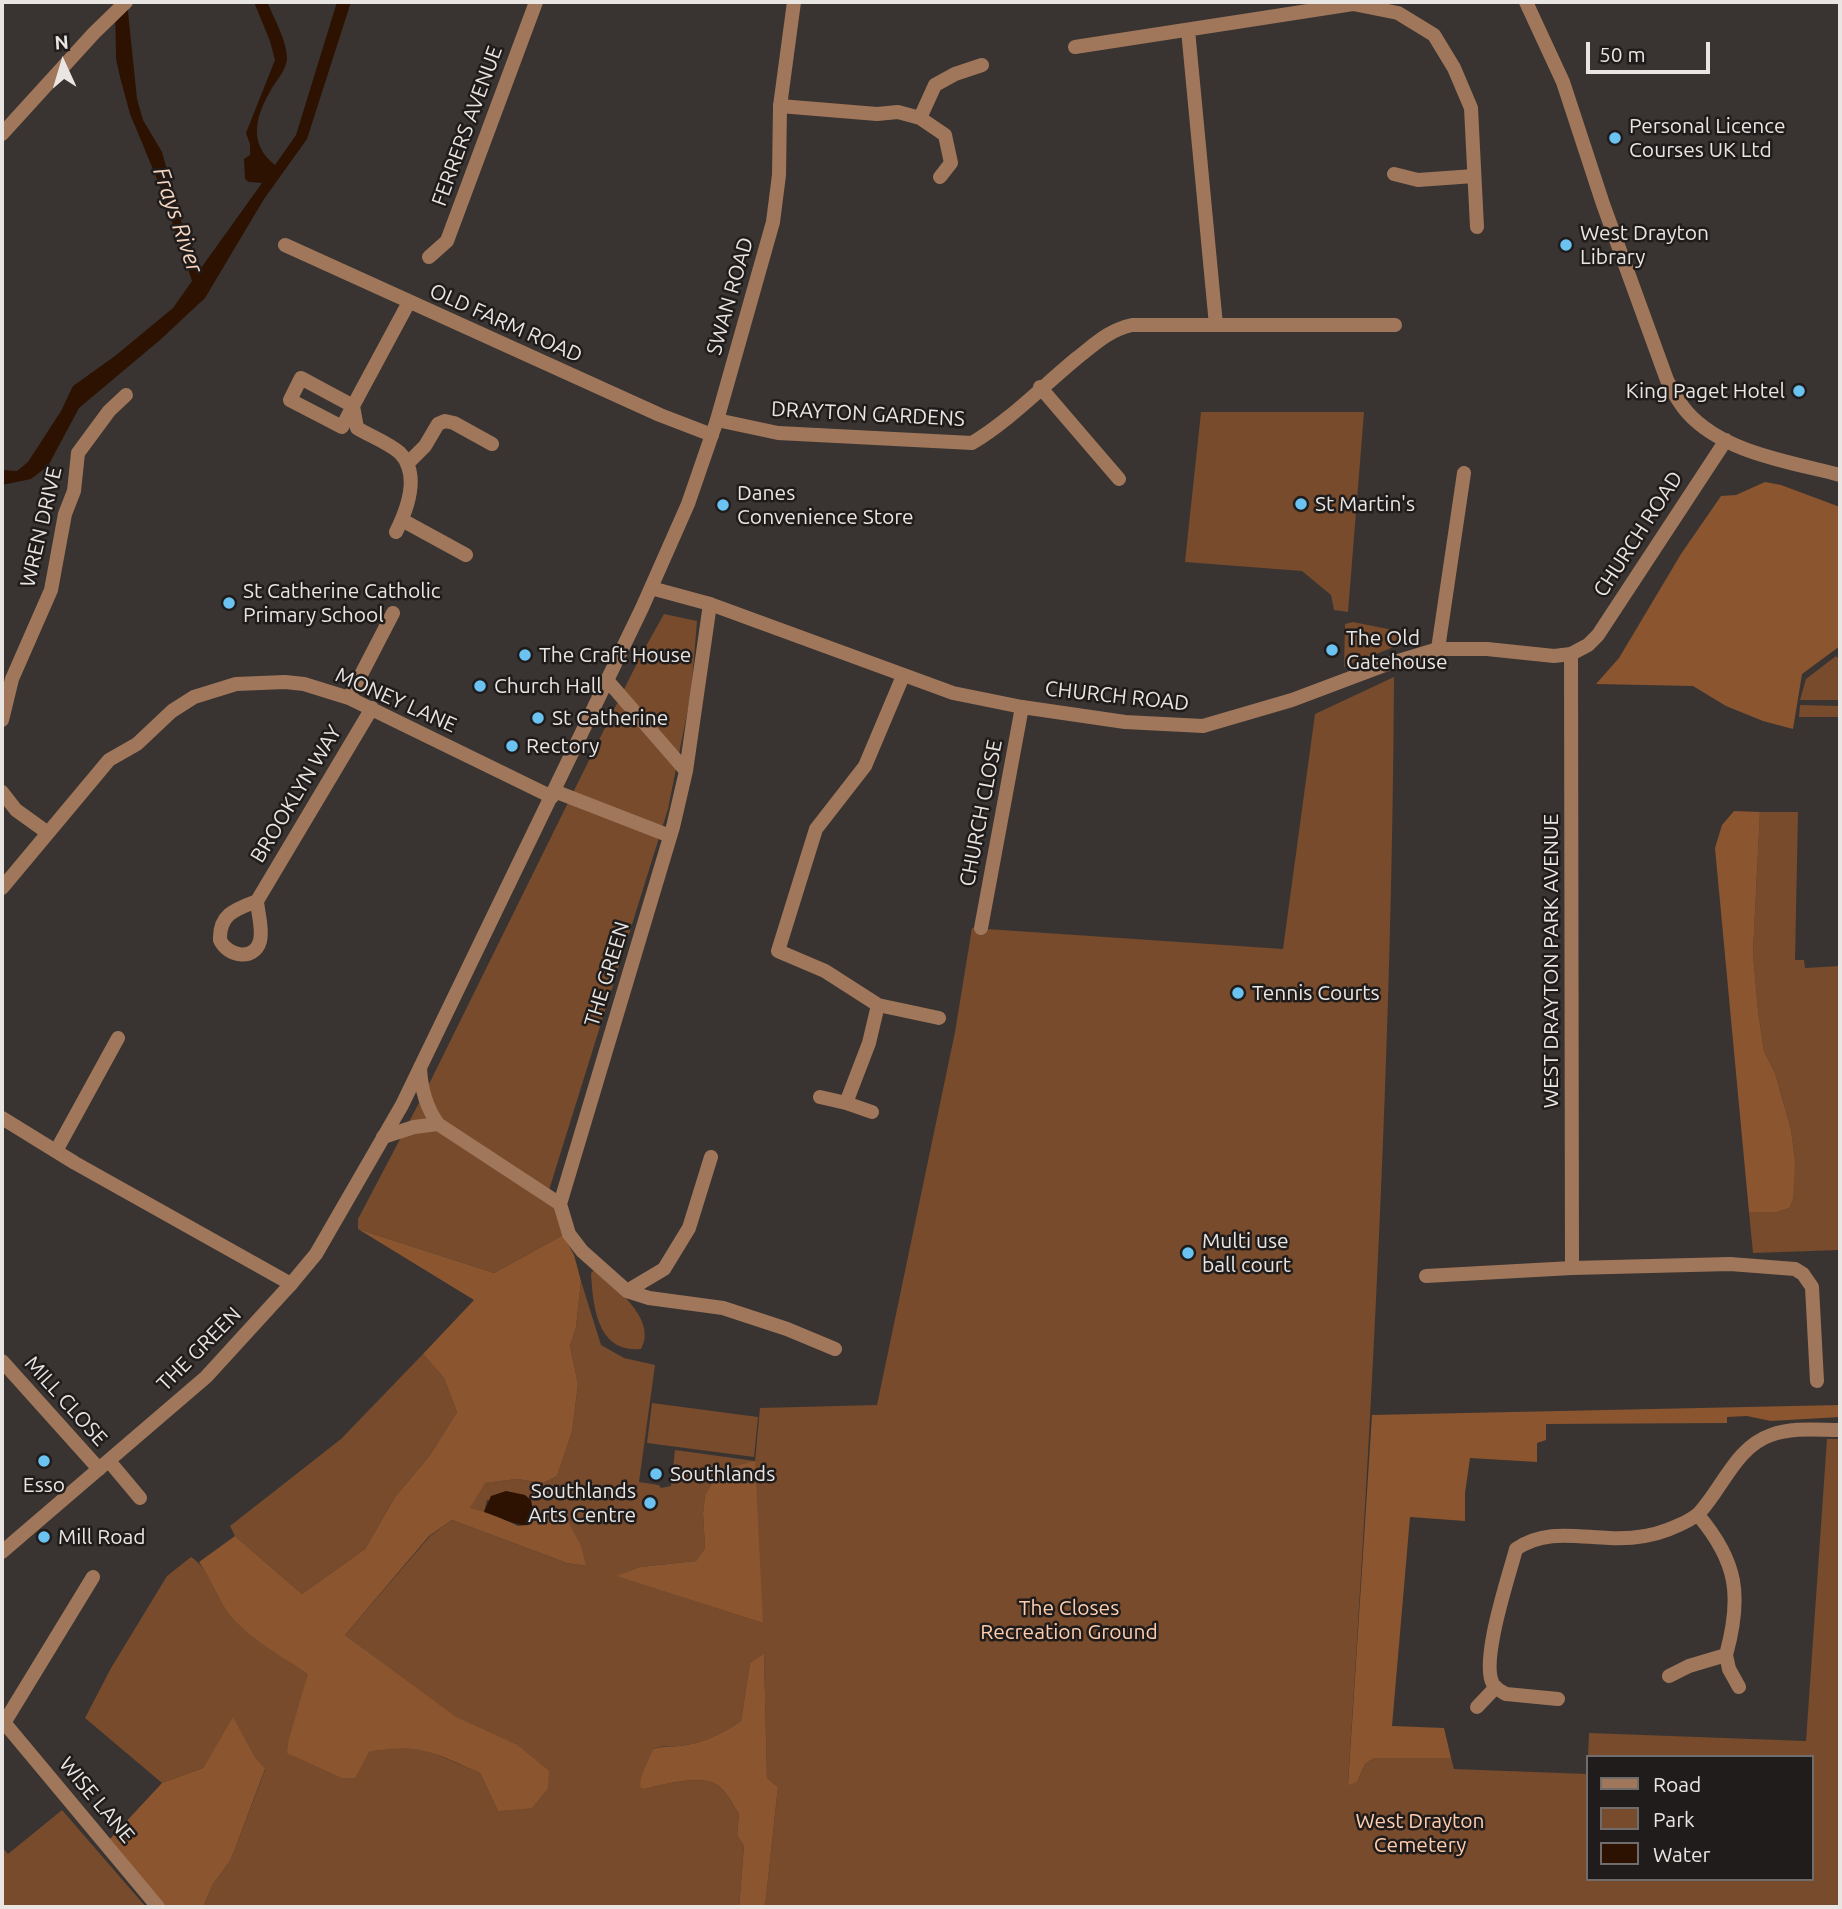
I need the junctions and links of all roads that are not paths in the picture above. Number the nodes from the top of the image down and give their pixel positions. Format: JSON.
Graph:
{"nodes":[{"id":1,"x":126,"y":2,"type":"edge"},
{"id":2,"x":536,"y":2,"type":"edge"},
{"id":3,"x":794,"y":2,"type":"edge"},
{"id":4,"x":1526,"y":2,"type":"edge"},
{"id":5,"x":1353,"y":3,"type":"edge"},
{"id":6,"x":1188,"y":30,"type":"junction"},
{"id":7,"x":1075,"y":47,"type":"dead end"},
{"id":8,"x":982,"y":65,"type":"dead end"},
{"id":9,"x":780,"y":106,"type":"junction"},
{"id":10,"x":919,"y":118,"type":"junction"},
{"id":11,"x":2,"y":134,"type":"edge"},
{"id":12,"x":1394,"y":174,"type":"dead end"},
{"id":13,"x":1474,"y":176,"type":"junction"},
{"id":14,"x":940,"y":177,"type":"dead end"},
{"id":15,"x":1476,"y":226,"type":"dead end"},
{"id":16,"x":285,"y":245,"type":"dead end"},
{"id":17,"x":429,"y":257,"type":"dead end"},
{"id":18,"x":409,"y":302,"type":"junction"},
{"id":19,"x":1216,"y":325,"type":"junction"},
{"id":20,"x":1395,"y":325,"type":"dead end"},
{"id":21,"x":1040,"y":387,"type":"junction"},
{"id":22,"x":126,"y":395,"type":"dead end"},
{"id":23,"x":717,"y":420,"type":"junction"},
{"id":24,"x":712,"y":435,"type":"junction"},
{"id":25,"x":1726,"y":440,"type":"junction"},
{"id":26,"x":492,"y":444,"type":"dead end"},
{"id":27,"x":407,"y":464,"type":"junction"},
{"id":28,"x":1464,"y":473,"type":"dead end"},
{"id":29,"x":1840,"y":475,"type":"edge"},
{"id":30,"x":1119,"y":479,"type":"dead end"},
{"id":31,"x":466,"y":555,"type":"dead end"},
{"id":32,"x":651,"y":588,"type":"junction"},
{"id":33,"x":710,"y":604,"type":"junction"},
{"id":34,"x":393,"y":613,"type":"dead end"},
{"id":35,"x":1438,"y":649,"type":"junction"},
{"id":36,"x":1571,"y":654,"type":"junction"},
{"id":37,"x":903,"y":676,"type":"junction"},
{"id":38,"x":607,"y":680,"type":"junction"},
{"id":39,"x":349,"y":698,"type":"junction"},
{"id":40,"x":1022,"y":707,"type":"junction"},
{"id":41,"x":372,"y":708,"type":"junction"},
{"id":42,"x":2,"y":720,"type":"edge"},
{"id":43,"x":685,"y":771,"type":"junction"},
{"id":44,"x":2,"y":792,"type":"edge"},
{"id":45,"x":553,"y":794,"type":"junction"},
{"id":46,"x":48,"y":834,"type":"junction"},
{"id":47,"x":670,"y":836,"type":"junction"},
{"id":48,"x":2,"y":888,"type":"edge"},
{"id":49,"x":257,"y":901,"type":"dead end"},
{"id":50,"x":981,"y":928,"type":"dead end"},
{"id":51,"x":878,"y":1005,"type":"junction"},
{"id":52,"x":939,"y":1018,"type":"dead end"},
{"id":53,"x":118,"y":1038,"type":"dead end"},
{"id":54,"x":420,"y":1068,"type":"junction"},
{"id":55,"x":820,"y":1097,"type":"dead end"},
{"id":56,"x":846,"y":1103,"type":"junction"},
{"id":57,"x":872,"y":1112,"type":"dead end"},
{"id":58,"x":2,"y":1118,"type":"edge"},
{"id":59,"x":438,"y":1124,"type":"junction"},
{"id":60,"x":383,"y":1137,"type":"junction"},
{"id":61,"x":55,"y":1151,"type":"junction"},
{"id":62,"x":712,"y":1157,"type":"dead end"},
{"id":63,"x":560,"y":1203,"type":"junction"},
{"id":64,"x":1572,"y":1268,"type":"junction"},
{"id":65,"x":1426,"y":1276,"type":"dead end"},
{"id":66,"x":291,"y":1284,"type":"junction"},
{"id":67,"x":627,"y":1291,"type":"junction"},
{"id":68,"x":835,"y":1349,"type":"dead end"},
{"id":69,"x":2,"y":1361,"type":"edge"},
{"id":70,"x":1817,"y":1381,"type":"dead end"},
{"id":71,"x":1840,"y":1430,"type":"edge"},
{"id":72,"x":104,"y":1465,"type":"junction"},
{"id":73,"x":140,"y":1498,"type":"dead end"},
{"id":74,"x":1698,"y":1515,"type":"junction"},
{"id":75,"x":2,"y":1552,"type":"edge"},
{"id":76,"x":93,"y":1577,"type":"dead end"},
{"id":77,"x":1726,"y":1656,"type":"junction"},
{"id":78,"x":1669,"y":1676,"type":"dead end"},
{"id":79,"x":1496,"y":1687,"type":"junction"},
{"id":80,"x":1739,"y":1687,"type":"dead end"},
{"id":81,"x":1558,"y":1699,"type":"dead end"},
{"id":82,"x":1477,"y":1707,"type":"dead end"},
{"id":83,"x":3,"y":1722,"type":"edge"},
{"id":84,"x":158,"y":1907,"type":"edge"}],
"edges":[{"from":1,"to":11,"type":"street"},
{"from":2,"to":17,"type":"street","name":"FERRERS AVENUE"},
{"from":3,"to":9,"type":"street","name":"SWAN ROAD"},
{"from":4,"to":25,"type":"street"},
{"from":5,"to":6,"type":"street"},
{"from":5,"to":13,"type":"street"},
{"from":6,"to":7,"type":"street"},
{"from":6,"to":19,"type":"street"},
{"from":8,"to":10,"type":"street"},
{"from":9,"to":10,"type":"street"},
{"from":9,"to":23,"type":"street","name":"SWAN ROAD"},
{"from":10,"to":14,"type":"street"},
{"from":12,"to":13,"type":"street"},
{"from":13,"to":15,"type":"street"},
{"from":16,"to":18,"type":"street","name":"OLD FARM ROAD"},
{"from":18,"to":24,"type":"street","name":"OLD FARM ROAD"},
{"from":18,"to":27,"type":"street"},
{"from":19,"to":20,"type":"street","name":"DRAYTON GARDENS"},
{"from":19,"to":21,"type":"street","name":"DRAYTON GARDENS"},
{"from":21,"to":23,"type":"street","name":"DRAYTON GARDENS"},
{"from":21,"to":30,"type":"street"},
{"from":22,"to":42,"type":"street","name":"WREN DRIVE"},
{"from":23,"to":24,"type":"street","name":"SWAN ROAD"},
{"from":24,"to":32,"type":"street","name":"SWAN ROAD"},
{"from":25,"to":29,"type":"street"},
{"from":25,"to":36,"type":"street","name":"CHURCH ROAD"},
{"from":26,"to":27,"type":"street"},
{"from":27,"to":31,"type":"street"},
{"from":28,"to":35,"type":"street"},
{"from":32,"to":33,"type":"street","name":"CHURCH ROAD"},
{"from":32,"to":38,"type":"street","name":"THE GREEN"},
{"from":33,"to":37,"type":"street","name":"CHURCH ROAD"},
{"from":33,"to":43,"type":"street","name":"THE GREEN"},
{"from":34,"to":39,"type":"street"},
{"from":35,"to":36,"type":"street","name":"CHURCH ROAD"},
{"from":35,"to":40,"type":"street","name":"CHURCH ROAD"},
{"from":36,"to":64,"type":"street","name":"WEST DRAYTON PARK AVENUE"},
{"from":37,"to":40,"type":"street","name":"CHURCH ROAD"},
{"from":37,"to":51,"type":"street"},
{"from":38,"to":43,"type":"street"},
{"from":38,"to":45,"type":"street","name":"THE GREEN"},
{"from":39,"to":41,"type":"street","name":"MONEY LANE"},
{"from":39,"to":46,"type":"street","name":"MONEY LANE"},
{"from":40,"to":50,"type":"street","name":"CHURCH CLOSE"},
{"from":41,"to":45,"type":"street","name":"MONEY LANE"},
{"from":41,"to":49,"type":"street","name":"BROOKLYN WAY"},
{"from":43,"to":47,"type":"street","name":"THE GREEN"},
{"from":44,"to":46,"type":"street"},
{"from":45,"to":47,"type":"street"},
{"from":45,"to":54,"type":"street","name":"THE GREEN"},
{"from":46,"to":48,"type":"street","name":"MONEY LANE"},
{"from":47,"to":63,"type":"street","name":"THE GREEN"},
{"from":51,"to":52,"type":"street"},
{"from":51,"to":56,"type":"street"},
{"from":53,"to":61,"type":"street"},
{"from":54,"to":59,"type":"street"},
{"from":54,"to":60,"type":"street","name":"THE GREEN"},
{"from":55,"to":56,"type":"street"},
{"from":56,"to":57,"type":"street"},
{"from":58,"to":61,"type":"street"},
{"from":59,"to":60,"type":"street"},
{"from":59,"to":63,"type":"street"},
{"from":60,"to":66,"type":"street","name":"THE GREEN"},
{"from":61,"to":66,"type":"street"},
{"from":62,"to":67,"type":"street"},
{"from":63,"to":67,"type":"street"},
{"from":64,"to":65,"type":"street"},
{"from":64,"to":70,"type":"street"},
{"from":66,"to":72,"type":"street","name":"THE GREEN"},
{"from":67,"to":68,"type":"street"},
{"from":69,"to":72,"type":"street","name":"MILL CLOSE"},
{"from":71,"to":74,"type":"street"},
{"from":72,"to":73,"type":"street","name":"MILL CLOSE"},
{"from":72,"to":75,"type":"street","name":"THE GREEN"},
{"from":74,"to":77,"type":"street"},
{"from":74,"to":79,"type":"street"},
{"from":76,"to":83,"type":"street"},
{"from":77,"to":78,"type":"street"},
{"from":77,"to":80,"type":"street"},
{"from":79,"to":81,"type":"street"},
{"from":79,"to":82,"type":"street"},
{"from":83,"to":84,"type":"street","name":"WISE LANE"}]}
